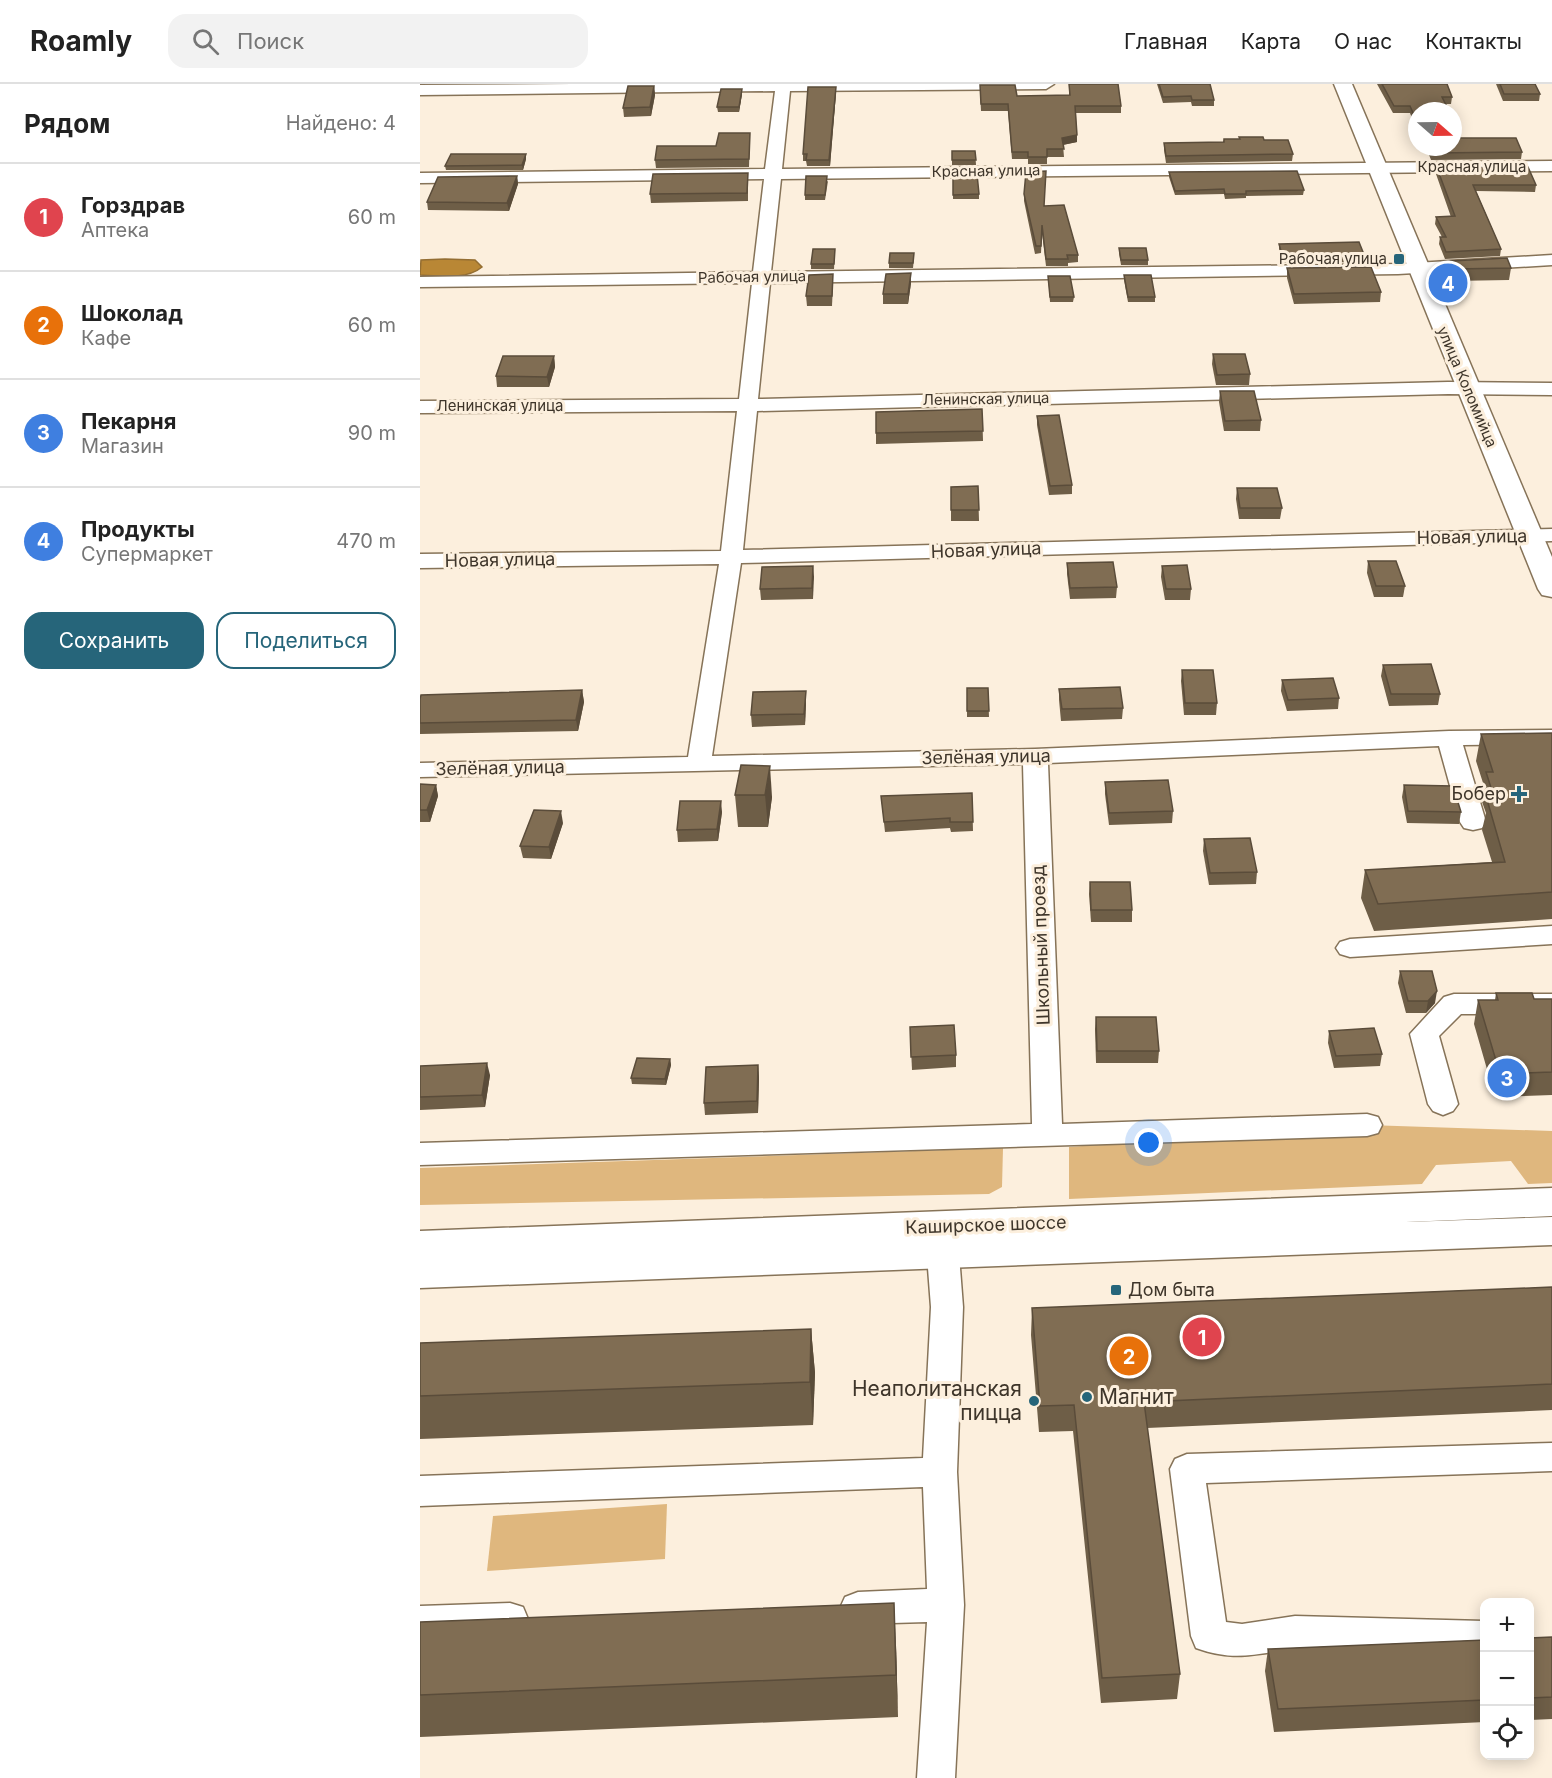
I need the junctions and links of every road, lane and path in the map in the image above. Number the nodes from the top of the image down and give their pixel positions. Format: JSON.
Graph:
{"nodes":[{"id":1,"x":1046,"y":84,"type":"edge"},
{"id":2,"x":1343,"y":84,"type":"edge"},
{"id":3,"x":783,"y":85,"type":"edge"},
{"id":4,"x":420,"y":90,"type":"edge"},
{"id":5,"x":1552,"y":166,"type":"edge"},
{"id":6,"x":1375,"y":167,"type":"junction"},
{"id":7,"x":772,"y":174,"type":"junction"},
{"id":8,"x":420,"y":178,"type":"edge"},
{"id":9,"x":1552,"y":260,"type":"edge"},
{"id":10,"x":1417,"y":268,"type":"junction"},
{"id":11,"x":763,"y":277,"type":"junction"},
{"id":12,"x":420,"y":282,"type":"edge"},
{"id":13,"x":1467,"y":389,"type":"junction"},
{"id":14,"x":1552,"y":389,"type":"edge"},
{"id":15,"x":746,"y":405,"type":"junction"},
{"id":16,"x":420,"y":407,"type":"edge"},
{"id":17,"x":1541,"y":535,"type":"edge"},
{"id":18,"x":731,"y":557,"type":"junction"},
{"id":19,"x":420,"y":561,"type":"edge"},
{"id":20,"x":1552,"y":588,"type":"edge"},
{"id":21,"x":1552,"y":737,"type":"edge"},
{"id":22,"x":1449,"y":738,"type":"junction"},
{"id":23,"x":1035,"y":756,"type":"junction"},
{"id":24,"x":699,"y":763,"type":"junction"},
{"id":25,"x":420,"y":770,"type":"edge"},
{"id":26,"x":1473,"y":822,"type":"dead end"},
{"id":27,"x":1552,"y":935,"type":"edge"},
{"id":28,"x":1350,"y":948,"type":"dead end"},
{"id":29,"x":1552,"y":1004,"type":"edge"},
{"id":30,"x":1443,"y":1104,"type":"dead end"},
{"id":31,"x":1367,"y":1125,"type":"dead end"},
{"id":32,"x":1047,"y":1133,"type":"junction"},
{"id":33,"x":420,"y":1154,"type":"edge"},
{"id":34,"x":1552,"y":1202,"type":"edge"},
{"id":35,"x":1552,"y":1231,"type":"edge"},
{"id":36,"x":420,"y":1245,"type":"edge"},
{"id":37,"x":944,"y":1255,"type":"junction"},
{"id":38,"x":420,"y":1273,"type":"edge"},
{"id":39,"x":1552,"y":1457,"type":"edge"},
{"id":40,"x":940,"y":1472,"type":"junction"},
{"id":41,"x":420,"y":1491,"type":"edge"},
{"id":42,"x":946,"y":1605,"type":"junction"},
{"id":43,"x":827,"y":1609,"type":"edge"},
{"id":44,"x":540,"y":1618,"type":"edge"},
{"id":45,"x":420,"y":1622,"type":"edge"},
{"id":46,"x":1480,"y":1638,"type":"edge"},
{"id":47,"x":936,"y":1778,"type":"edge"}],
"edges":[{"from":1,"to":3,"type":"street"},
{"from":2,"to":6,"type":"main road","name":"улица Коломийца"},
{"from":3,"to":4,"type":"street"},
{"from":3,"to":7,"type":"street"},
{"from":5,"to":6,"type":"street","name":"Красная улица"},
{"from":6,"to":7,"type":"street","name":"Красная улица"},
{"from":6,"to":10,"type":"main road","name":"улица Коломийца"},
{"from":7,"to":8,"type":"street","name":"Красная улица"},
{"from":7,"to":11,"type":"street"},
{"from":9,"to":10,"type":"street","name":"Рабочая улица"},
{"from":10,"to":11,"type":"street","name":"Рабочая улица"},
{"from":10,"to":13,"type":"main road","name":"улица Коломийца"},
{"from":11,"to":12,"type":"street","name":"Рабочая улица"},
{"from":11,"to":15,"type":"street"},
{"from":13,"to":14,"type":"street","name":"Ленинская улица"},
{"from":13,"to":15,"type":"street","name":"Ленинская улица"},
{"from":13,"to":17,"type":"main road","name":"улица Коломийца"},
{"from":15,"to":16,"type":"street","name":"Ленинская улица"},
{"from":15,"to":18,"type":"street"},
{"from":17,"to":18,"type":"street","name":"Новая улица"},
{"from":17,"to":20,"type":"main road","name":"улица Коломийца"},
{"from":18,"to":19,"type":"street","name":"Новая улица"},
{"from":18,"to":24,"type":"street"},
{"from":21,"to":22,"type":"street","name":"Зелёная улица"},
{"from":22,"to":23,"type":"street","name":"Зелёная улица"},
{"from":22,"to":26,"type":"street"},
{"from":23,"to":24,"type":"street","name":"Зелёная улица"},
{"from":23,"to":32,"type":"street","name":"Школьный проезд"},
{"from":24,"to":25,"type":"street","name":"Зелёная улица"},
{"from":27,"to":28,"type":"street"},
{"from":29,"to":30,"type":"street"},
{"from":31,"to":32,"type":"street"},
{"from":32,"to":33,"type":"street"},
{"from":34,"to":36,"type":"main road","name":"Каширское шоссе"},
{"from":35,"to":37,"type":"main road","name":"Каширское шоссе"},
{"from":37,"to":38,"type":"main road","name":"Каширское шоссе"},
{"from":37,"to":40,"type":"street"},
{"from":39,"to":46,"type":"street"},
{"from":40,"to":41,"type":"street"},
{"from":40,"to":42,"type":"street"},
{"from":42,"to":43,"type":"street"},
{"from":42,"to":47,"type":"street"},
{"from":44,"to":45,"type":"street"}]}
